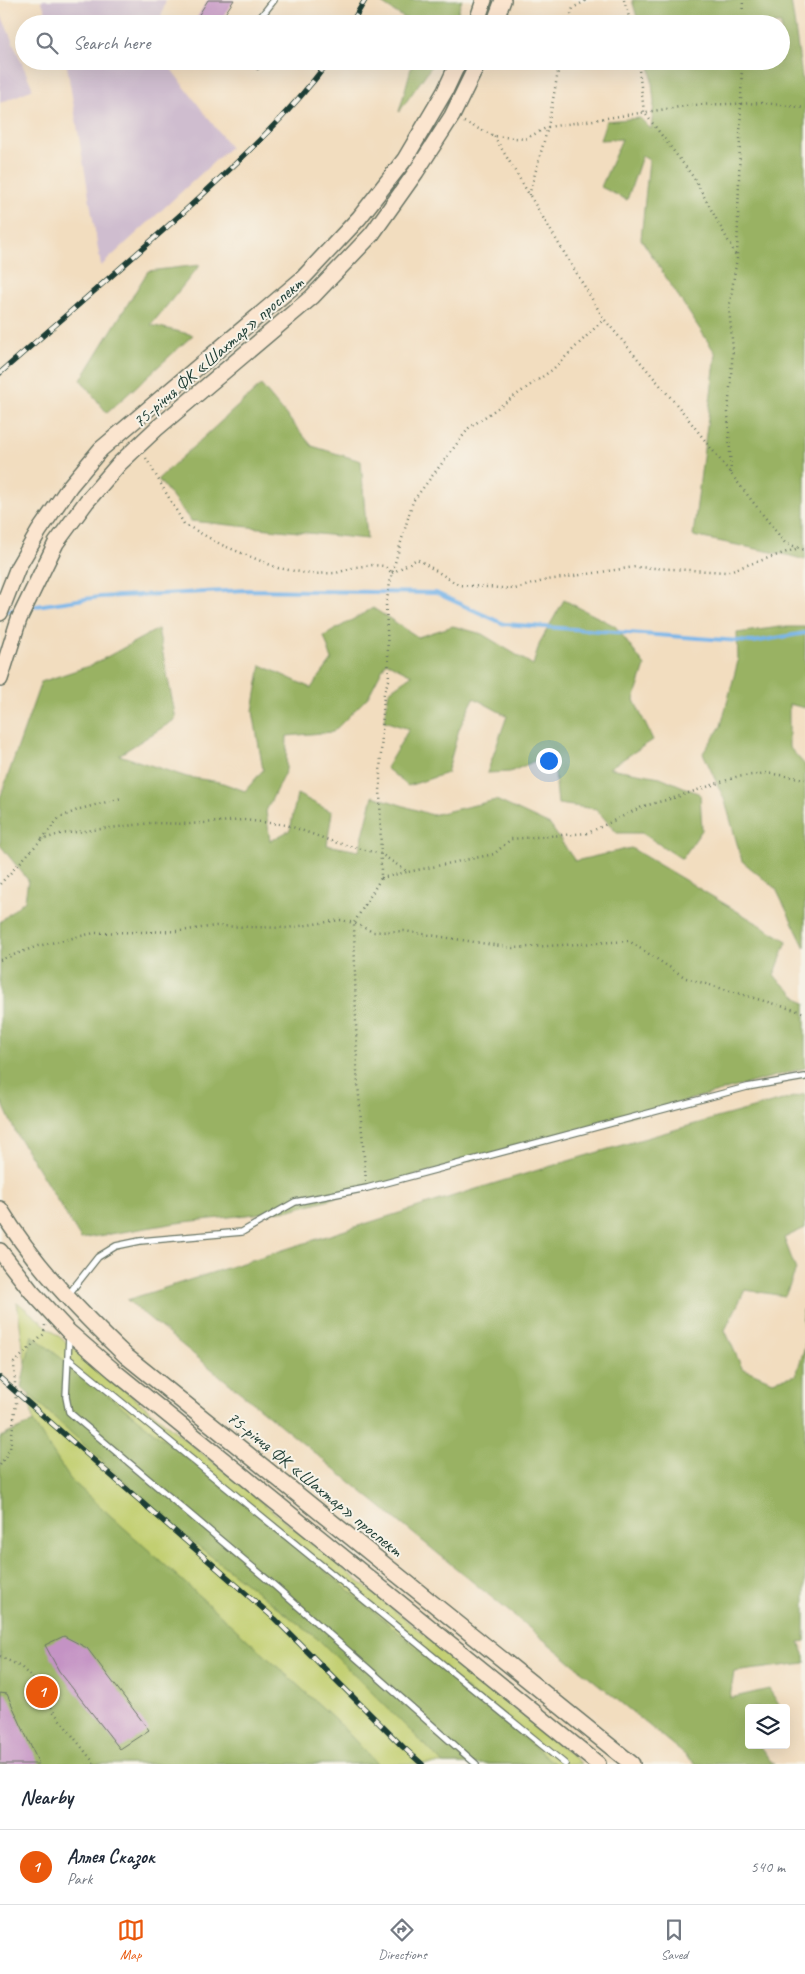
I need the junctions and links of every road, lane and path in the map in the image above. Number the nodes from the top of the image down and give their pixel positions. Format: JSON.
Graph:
{"nodes":[{"id":1,"x":274,"y":0,"type":"edge"},
{"id":2,"x":484,"y":0,"type":"edge"},
{"id":3,"x":503,"y":0,"type":"edge"},
{"id":4,"x":587,"y":0,"type":"edge"},
{"id":5,"x":624,"y":0,"type":"edge"},
{"id":6,"x":743,"y":0,"type":"edge"},
{"id":7,"x":262,"y":15,"type":"edge"},
{"id":8,"x":479,"y":15,"type":"edge"},
{"id":9,"x":497,"y":15,"type":"edge"},
{"id":10,"x":571,"y":15,"type":"edge"},
{"id":11,"x":628,"y":15,"type":"edge"},
{"id":12,"x":742,"y":15,"type":"edge"},
{"id":13,"x":455,"y":70,"type":"edge"},
{"id":14,"x":475,"y":70,"type":"edge"},
{"id":15,"x":558,"y":70,"type":"edge"},
{"id":16,"x":639,"y":70,"type":"edge"},
{"id":17,"x":742,"y":70,"type":"edge"},
{"id":18,"x":741,"y":103,"type":"junction"},
{"id":19,"x":805,"y":108,"type":"edge"},
{"id":20,"x":644,"y":112,"type":"junction"},
{"id":21,"x":452,"y":116,"type":"junction"},
{"id":22,"x":548,"y":127,"type":"junction"},
{"id":23,"x":494,"y":136,"type":"junction"},
{"id":24,"x":530,"y":195,"type":"junction"},
{"id":25,"x":737,"y":258,"type":"junction"},
{"id":26,"x":604,"y":319,"type":"junction"},
{"id":27,"x":144,"y":454,"type":"dead end"},
{"id":28,"x":731,"y":475,"type":"junction"},
{"id":29,"x":800,"y":548,"type":"junction"},
{"id":30,"x":805,"y":550,"type":"edge"},
{"id":31,"x":392,"y":573,"type":"junction"},
{"id":32,"x":0,"y":613,"type":"edge"},
{"id":33,"x":0,"y":680,"type":"edge"},
{"id":34,"x":805,"y":779,"type":"edge"},
{"id":35,"x":122,"y":798,"type":"dead end"},
{"id":36,"x":41,"y":840,"type":"junction"},
{"id":37,"x":381,"y":854,"type":"junction"},
{"id":38,"x":407,"y":872,"type":"junction"},
{"id":39,"x":381,"y":878,"type":"junction"},
{"id":40,"x":0,"y":884,"type":"edge"},
{"id":41,"x":354,"y":923,"type":"junction"},
{"id":42,"x":0,"y":960,"type":"edge"},
{"id":43,"x":805,"y":1013,"type":"edge"},
{"id":44,"x":805,"y":1077,"type":"edge"},
{"id":45,"x":367,"y":1188,"type":"junction"},
{"id":46,"x":0,"y":1209,"type":"edge"},
{"id":47,"x":0,"y":1250,"type":"edge"},
{"id":48,"x":67,"y":1297,"type":"junction"},
{"id":49,"x":49,"y":1310,"type":"junction"},
{"id":50,"x":70,"y":1332,"type":"junction"},
{"id":51,"x":69,"y":1359,"type":"junction"},
{"id":52,"x":0,"y":1465,"type":"edge"},
{"id":53,"x":0,"y":1656,"type":"edge"},
{"id":54,"x":95,"y":1764,"type":"edge"},
{"id":55,"x":476,"y":1764,"type":"edge"},
{"id":56,"x":565,"y":1764,"type":"edge"},
{"id":57,"x":598,"y":1764,"type":"edge"},
{"id":58,"x":632,"y":1764,"type":"edge"}],
"edges":[{"from":1,"to":7,"type":"lane"},
{"from":2,"to":8,"type":"main road"},
{"from":3,"to":9,"type":"main road"},
{"from":4,"to":10,"type":"path"},
{"from":5,"to":11,"type":"path"},
{"from":6,"to":12,"type":"path"},
{"from":13,"to":32,"type":"main road","name":"75-річчя ФК «Шахтар» проспект"},
{"from":14,"to":21,"type":"main road","name":"75-річчя ФК «Шахтар» проспект"},
{"from":15,"to":22,"type":"path"},
{"from":16,"to":20,"type":"path"},
{"from":17,"to":18,"type":"path"},
{"from":18,"to":19,"type":"path"},
{"from":18,"to":20,"type":"path"},
{"from":18,"to":25,"type":"path"},
{"from":20,"to":22,"type":"path"},
{"from":20,"to":25,"type":"path"},
{"from":21,"to":23,"type":"path"},
{"from":21,"to":33,"type":"main road","name":"75-річчя ФК «Шахтар» проспект"},
{"from":22,"to":23,"type":"path"},
{"from":22,"to":24,"type":"path"},
{"from":23,"to":24,"type":"path"},
{"from":24,"to":26,"type":"path"},
{"from":25,"to":28,"type":"path"},
{"from":26,"to":28,"type":"path"},
{"from":26,"to":31,"type":"path"},
{"from":27,"to":31,"type":"path"},
{"from":28,"to":29,"type":"path"},
{"from":29,"to":30,"type":"path"},
{"from":29,"to":31,"type":"path"},
{"from":31,"to":37,"type":"path"},
{"from":34,"to":38,"type":"path"},
{"from":35,"to":36,"type":"path"},
{"from":36,"to":37,"type":"path"},
{"from":36,"to":40,"type":"path"},
{"from":37,"to":38,"type":"path"},
{"from":37,"to":39,"type":"path"},
{"from":38,"to":39,"type":"path"},
{"from":39,"to":41,"type":"path"},
{"from":41,"to":42,"type":"path"},
{"from":41,"to":43,"type":"path"},
{"from":41,"to":45,"type":"path"},
{"from":44,"to":45,"type":"lane"},
{"from":45,"to":48,"type":"lane"},
{"from":46,"to":48,"type":"main road","name":"75-річчя ФК «Шахтар» проспект"},
{"from":47,"to":49,"type":"main road"},
{"from":48,"to":58,"type":"main road","name":"75-річчя ФК «Шахтар» проспект"},
{"from":49,"to":50,"type":"main road"},
{"from":49,"to":52,"type":"path"},
{"from":50,"to":51,"type":"lane"},
{"from":50,"to":57,"type":"main road"},
{"from":51,"to":55,"type":"lane"},
{"from":51,"to":56,"type":"lane"},
{"from":53,"to":54,"type":"path"}]}
